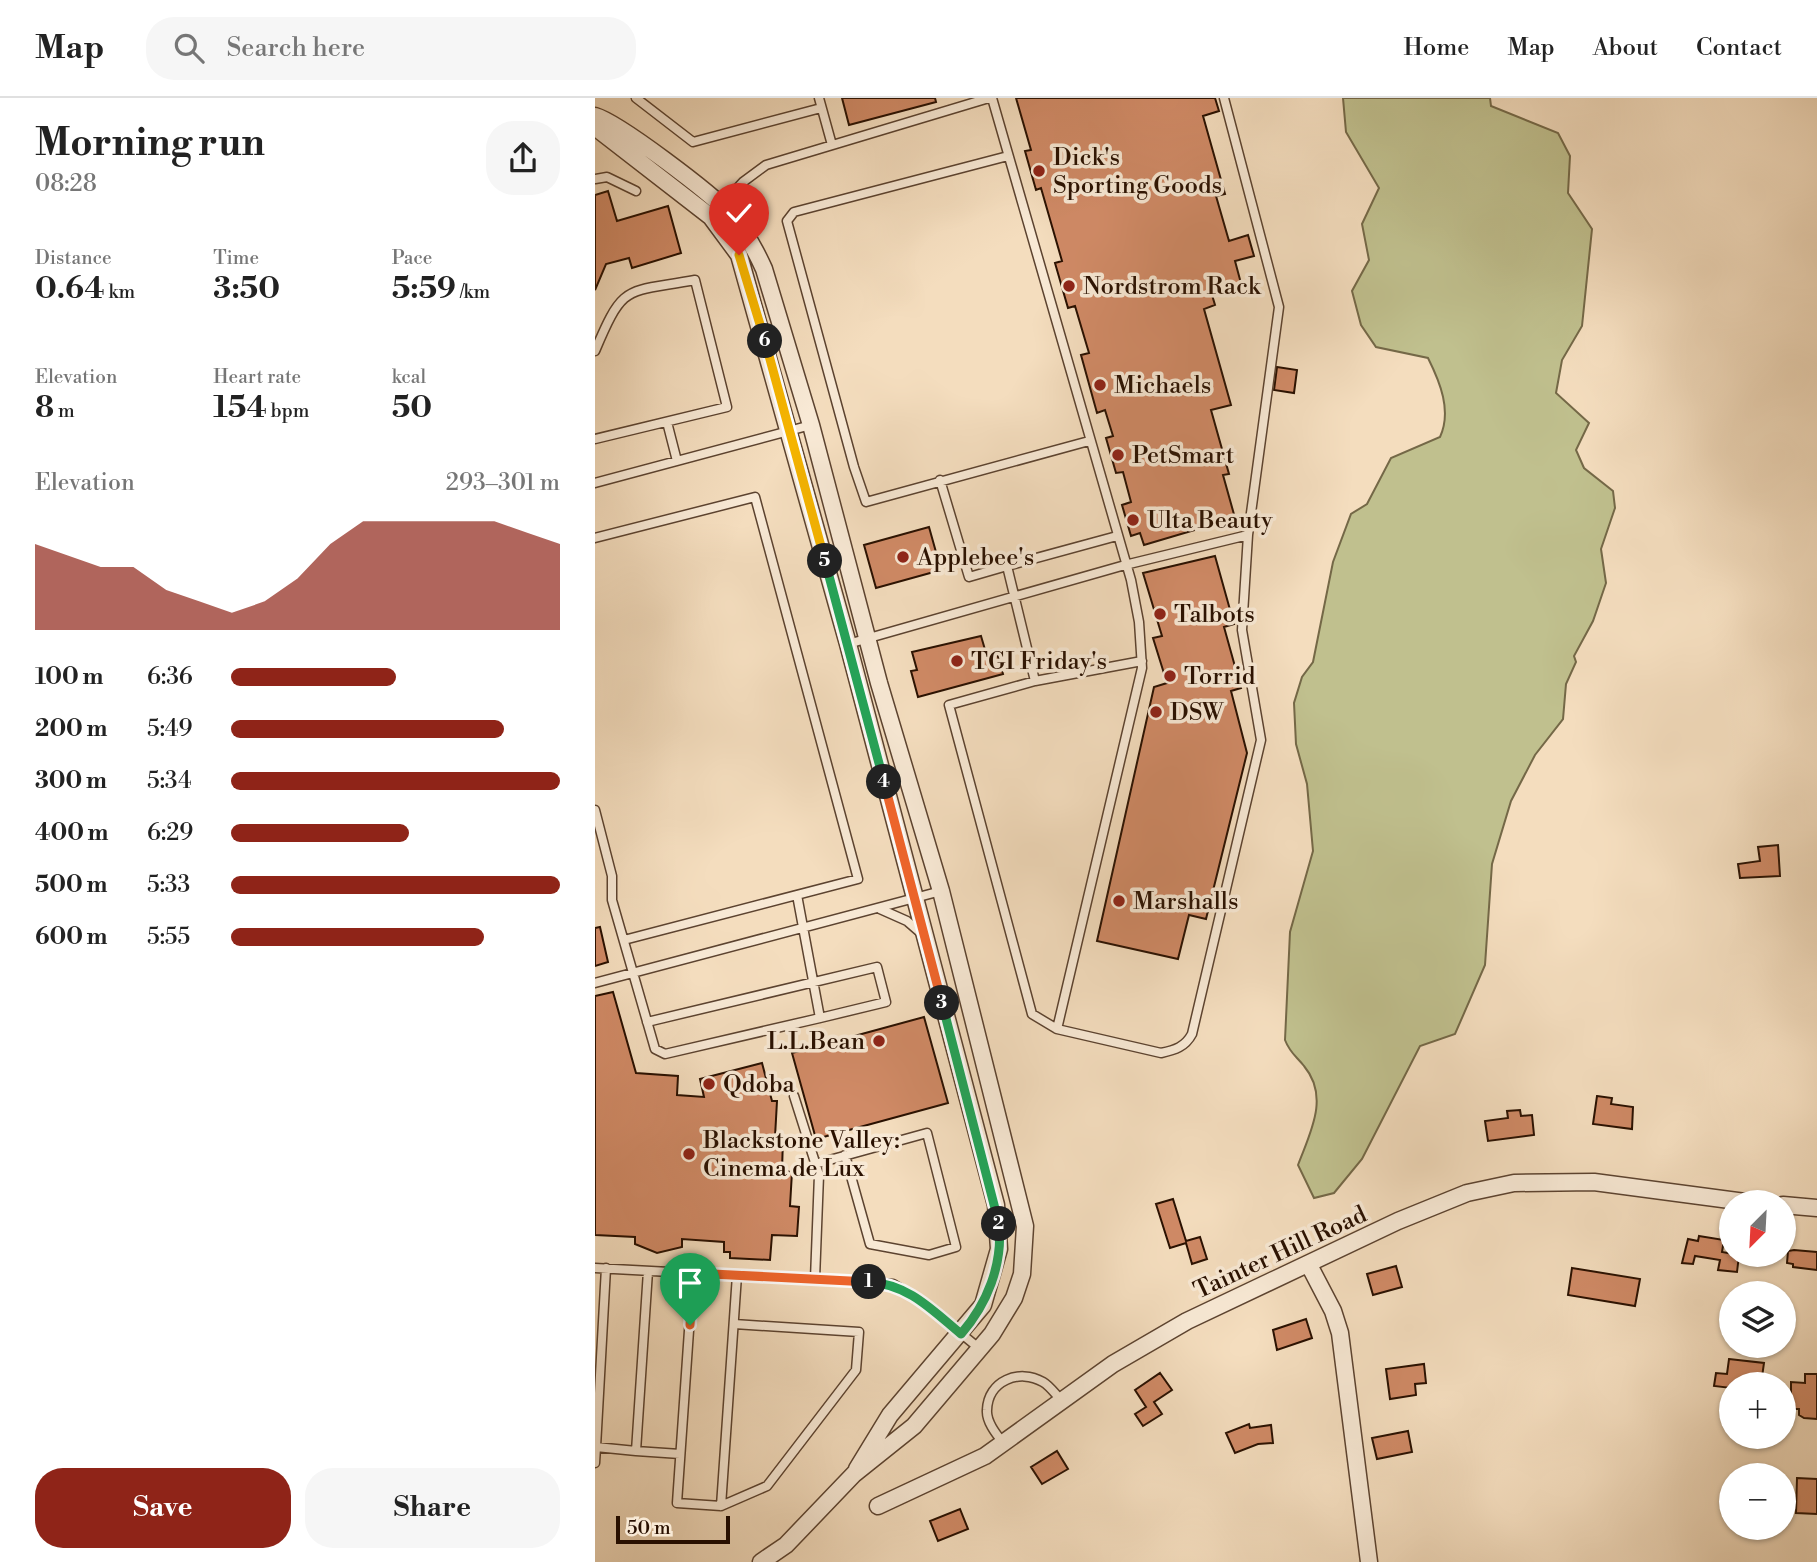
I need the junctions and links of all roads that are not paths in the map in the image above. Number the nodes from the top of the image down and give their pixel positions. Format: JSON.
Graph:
{"nodes":[{"id":1,"x":636,"y":98,"type":"edge"},
{"id":2,"x":819,"y":98,"type":"edge"},
{"id":3,"x":991,"y":98,"type":"edge"},
{"id":4,"x":1224,"y":98,"type":"edge"},
{"id":5,"x":821,"y":108,"type":"junction"},
{"id":6,"x":595,"y":116,"type":"edge"},
{"id":7,"x":595,"y":127,"type":"edge"},
{"id":8,"x":831,"y":145,"type":"junction"},
{"id":9,"x":1008,"y":156,"type":"junction"},
{"id":10,"x":595,"y":179,"type":"edge"},
{"id":11,"x":636,"y":191,"type":"dead end"},
{"id":12,"x":716,"y":211,"type":"junction"},
{"id":13,"x":595,"y":351,"type":"edge"},
{"id":14,"x":667,"y":422,"type":"junction"},
{"id":15,"x":811,"y":425,"type":"junction"},
{"id":16,"x":790,"y":432,"type":"junction"},
{"id":17,"x":595,"y":439,"type":"edge"},
{"id":18,"x":1089,"y":441,"type":"junction"},
{"id":19,"x":677,"y":461,"type":"junction"},
{"id":20,"x":940,"y":480,"type":"junction"},
{"id":21,"x":595,"y":483,"type":"edge"},
{"id":22,"x":1248,"y":535,"type":"junction"},
{"id":23,"x":1117,"y":537,"type":"junction"},
{"id":24,"x":595,"y":538,"type":"edge"},
{"id":25,"x":1125,"y":565,"type":"junction"},
{"id":26,"x":1007,"y":566,"type":"junction"},
{"id":27,"x":1016,"y":596,"type":"junction"},
{"id":28,"x":869,"y":638,"type":"junction"},
{"id":29,"x":848,"y":644,"type":"junction"},
{"id":30,"x":1142,"y":661,"type":"junction"},
{"id":31,"x":1035,"y":681,"type":"junction"},
{"id":32,"x":595,"y":810,"type":"edge"},
{"id":33,"x":941,"y":891,"type":"junction"},
{"id":34,"x":797,"y":895,"type":"junction"},
{"id":35,"x":915,"y":898,"type":"junction"},
{"id":36,"x":880,"y":909,"type":"junction"},
{"id":37,"x":804,"y":926,"type":"junction"},
{"id":38,"x":924,"y":936,"type":"junction"},
{"id":39,"x":624,"y":940,"type":"junction"},
{"id":40,"x":632,"y":973,"type":"junction"},
{"id":41,"x":814,"y":982,"type":"junction"},
{"id":42,"x":595,"y":983,"type":"edge"},
{"id":43,"x":820,"y":1018,"type":"junction"},
{"id":44,"x":647,"y":1022,"type":"junction"},
{"id":45,"x":1057,"y":1029,"type":"junction"},
{"id":46,"x":794,"y":1096,"type":"dead end"},
{"id":47,"x":845,"y":1155,"type":"junction"},
{"id":48,"x":815,"y":1164,"type":"junction"},
{"id":49,"x":1719,"y":1199,"type":"edge"},
{"id":50,"x":1796,"y":1206,"type":"edge"},
{"id":51,"x":1817,"y":1208,"type":"edge"},
{"id":52,"x":1309,"y":1265,"type":"junction"},
{"id":53,"x":595,"y":1268,"type":"edge"},
{"id":54,"x":606,"y":1268,"type":"junction"},
{"id":55,"x":647,"y":1271,"type":"junction"},
{"id":56,"x":693,"y":1273,"type":"junction"},
{"id":57,"x":737,"y":1275,"type":"junction"},
{"id":58,"x":815,"y":1279,"type":"junction"},
{"id":59,"x":734,"y":1324,"type":"junction"},
{"id":60,"x":961,"y":1334,"type":"junction"},
{"id":61,"x":980,"y":1349,"type":"junction"},
{"id":62,"x":1062,"y":1401,"type":"junction"},
{"id":63,"x":1004,"y":1444,"type":"junction"},
{"id":64,"x":596,"y":1447,"type":"edge"},
{"id":65,"x":636,"y":1451,"type":"junction"},
{"id":66,"x":680,"y":1454,"type":"junction"},
{"id":67,"x":595,"y":1463,"type":"edge"},
{"id":68,"x":854,"y":1474,"type":"junction"},
{"id":69,"x":721,"y":1506,"type":"junction"},
{"id":70,"x":877,"y":1506,"type":"dead end"},
{"id":71,"x":761,"y":1562,"type":"edge"},
{"id":72,"x":1369,"y":1562,"type":"edge"}],
"edges":[{"from":1,"to":5,"type":"lane"},
{"from":2,"to":5,"type":"lane"},
{"from":3,"to":8,"type":"lane"},
{"from":3,"to":9,"type":"lane"},
{"from":4,"to":22,"type":"lane"},
{"from":5,"to":8,"type":"lane"},
{"from":6,"to":12,"type":"street"},
{"from":7,"to":12,"type":"street"},
{"from":8,"to":12,"type":"lane"},
{"from":9,"to":18,"type":"lane"},
{"from":9,"to":20,"type":"lane"},
{"from":10,"to":11,"type":"lane"},
{"from":12,"to":15,"type":"street"},
{"from":12,"to":16,"type":"street"},
{"from":13,"to":14,"type":"lane"},
{"from":14,"to":17,"type":"lane"},
{"from":14,"to":19,"type":"lane"},
{"from":15,"to":16,"type":"lane"},
{"from":15,"to":28,"type":"street"},
{"from":16,"to":19,"type":"lane"},
{"from":16,"to":29,"type":"street"},
{"from":18,"to":20,"type":"lane"},
{"from":18,"to":23,"type":"lane"},
{"from":19,"to":21,"type":"lane"},
{"from":20,"to":26,"type":"lane"},
{"from":22,"to":25,"type":"lane"},
{"from":22,"to":45,"type":"lane"},
{"from":23,"to":25,"type":"lane"},
{"from":23,"to":26,"type":"lane"},
{"from":24,"to":34,"type":"lane"},
{"from":25,"to":27,"type":"lane"},
{"from":25,"to":30,"type":"lane"},
{"from":26,"to":27,"type":"lane"},
{"from":27,"to":28,"type":"lane"},
{"from":27,"to":31,"type":"lane"},
{"from":28,"to":29,"type":"lane"},
{"from":28,"to":33,"type":"street"},
{"from":29,"to":35,"type":"street"},
{"from":30,"to":31,"type":"lane"},
{"from":30,"to":45,"type":"lane"},
{"from":31,"to":45,"type":"lane"},
{"from":32,"to":39,"type":"lane"},
{"from":33,"to":35,"type":"lane"},
{"from":33,"to":61,"type":"street"},
{"from":34,"to":37,"type":"lane"},
{"from":34,"to":39,"type":"lane"},
{"from":35,"to":36,"type":"lane"},
{"from":35,"to":38,"type":"street"},
{"from":36,"to":37,"type":"lane"},
{"from":36,"to":38,"type":"lane"},
{"from":37,"to":40,"type":"lane"},
{"from":37,"to":41,"type":"lane"},
{"from":38,"to":60,"type":"street"},
{"from":39,"to":40,"type":"lane"},
{"from":40,"to":42,"type":"lane"},
{"from":40,"to":44,"type":"lane"},
{"from":41,"to":43,"type":"lane"},
{"from":41,"to":43,"type":"lane"},
{"from":41,"to":44,"type":"lane"},
{"from":43,"to":44,"type":"lane"},
{"from":46,"to":48,"type":"lane"},
{"from":47,"to":47,"type":"lane"},
{"from":47,"to":48,"type":"lane"},
{"from":48,"to":58,"type":"lane"},
{"from":49,"to":52,"type":"street","name":"Tainter Hill Road"},
{"from":50,"to":51,"type":"street"},
{"from":52,"to":62,"type":"street","name":"Tainter Hill Road"},
{"from":52,"to":72,"type":"street"},
{"from":53,"to":54,"type":"lane"},
{"from":54,"to":55,"type":"lane"},
{"from":54,"to":64,"type":"lane"},
{"from":55,"to":56,"type":"lane"},
{"from":55,"to":65,"type":"lane"},
{"from":56,"to":57,"type":"lane"},
{"from":56,"to":66,"type":"lane"},
{"from":57,"to":58,"type":"lane"},
{"from":57,"to":59,"type":"lane"},
{"from":58,"to":60,"type":"lane"},
{"from":59,"to":69,"type":"lane"},
{"from":59,"to":69,"type":"lane"},
{"from":60,"to":61,"type":"lane"},
{"from":60,"to":68,"type":"street"},
{"from":61,"to":68,"type":"street"},
{"from":62,"to":63,"type":"street","name":"Tainter Hill Road"},
{"from":62,"to":63,"type":"lane"},
{"from":63,"to":70,"type":"street","name":"Tainter Hill Road"},
{"from":64,"to":65,"type":"lane"},
{"from":64,"to":67,"type":"lane"},
{"from":65,"to":66,"type":"lane"},
{"from":66,"to":69,"type":"lane"},
{"from":68,"to":71,"type":"street"}]}
